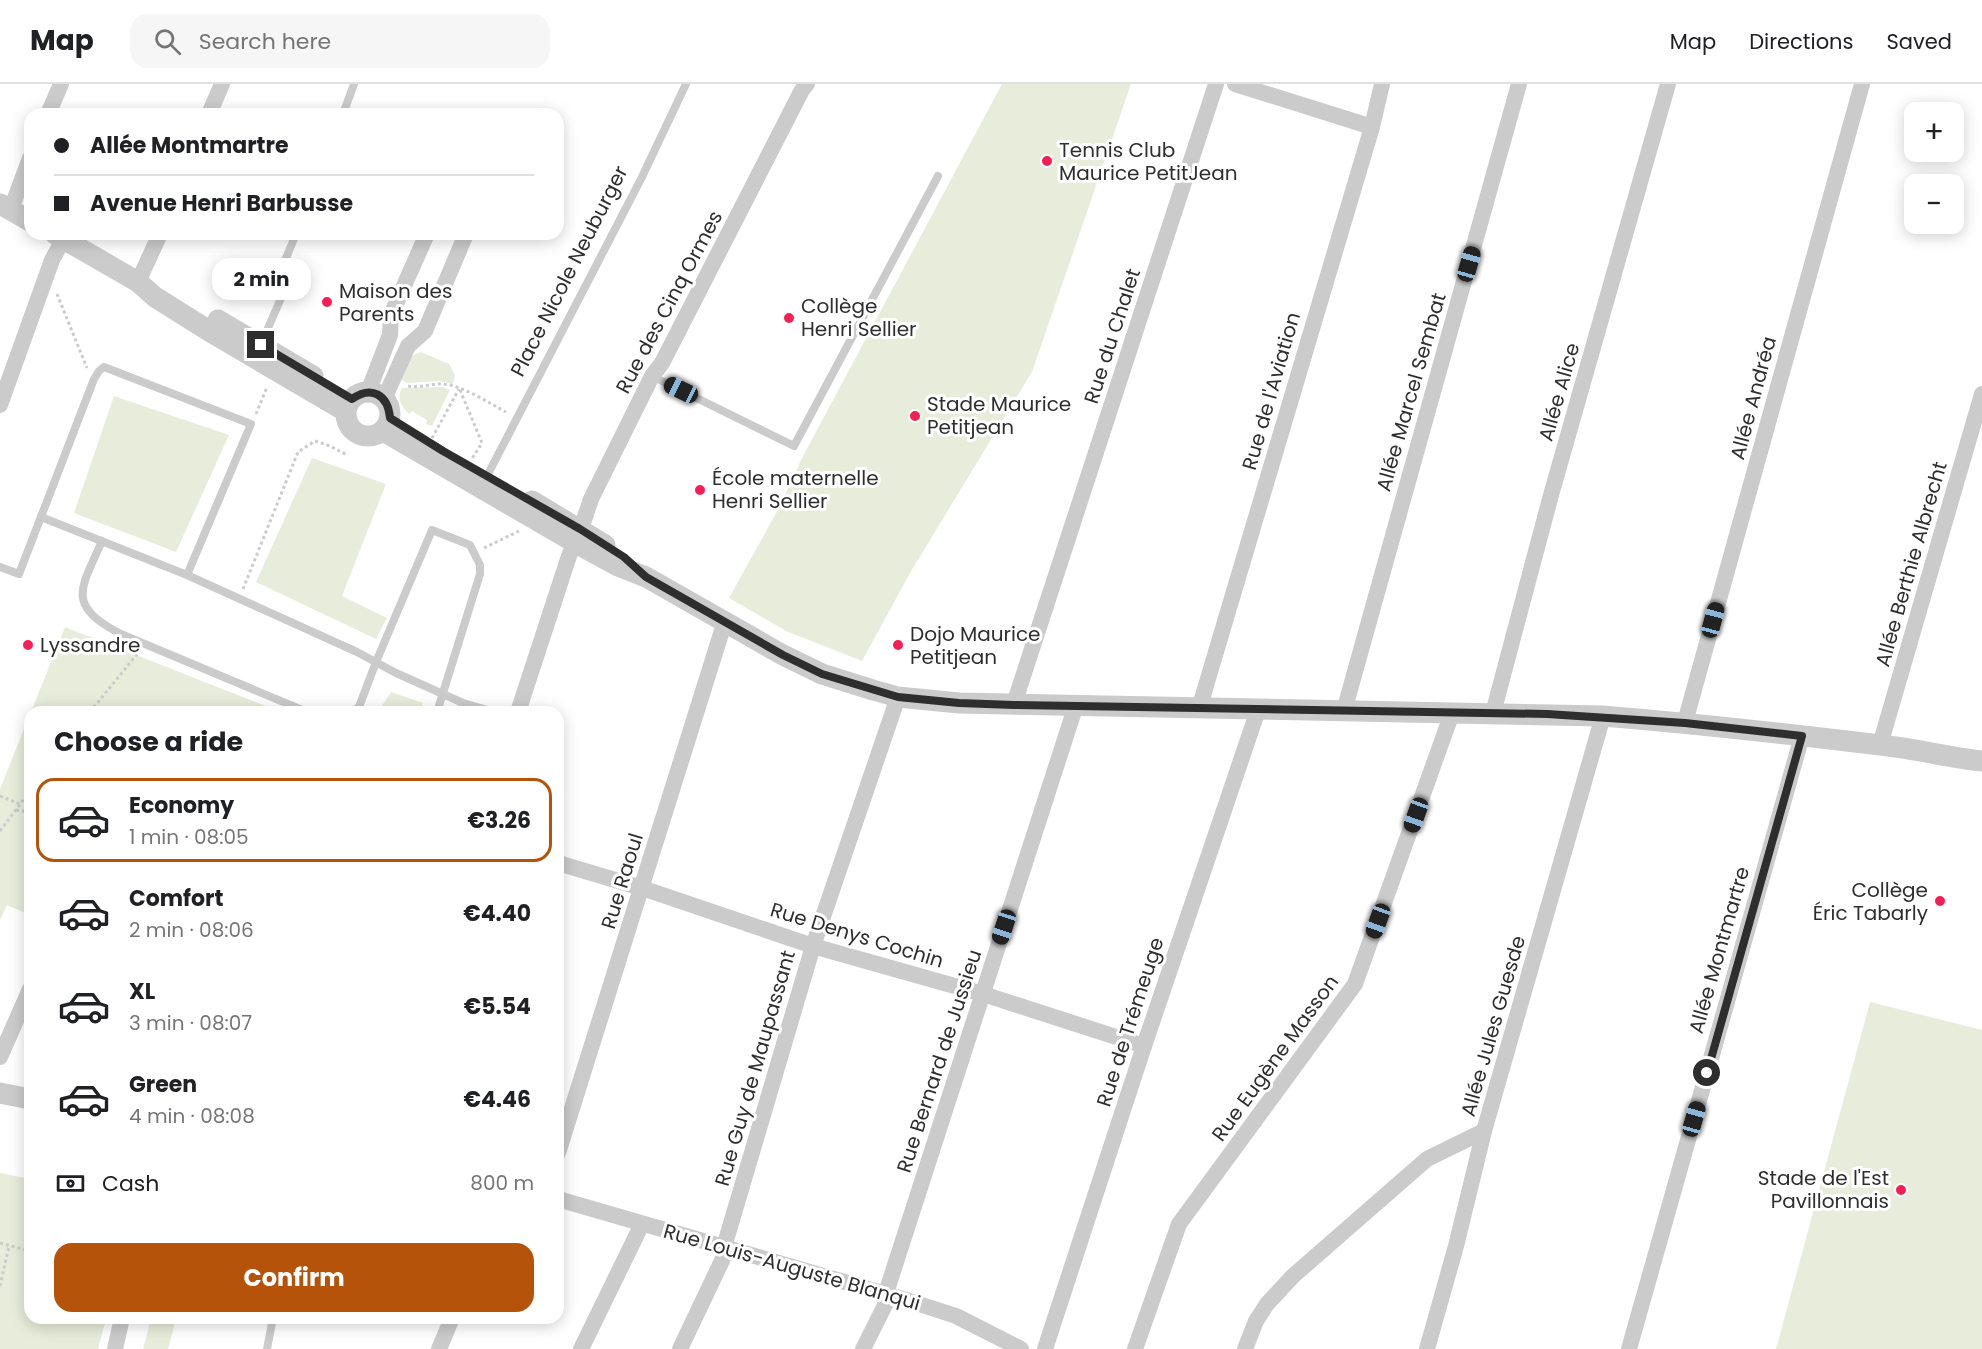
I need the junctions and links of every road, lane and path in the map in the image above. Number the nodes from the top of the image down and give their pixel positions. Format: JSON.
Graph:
{"nodes":[{"id":1,"x":61,"y":84,"type":"edge"},
{"id":2,"x":354,"y":84,"type":"edge"},
{"id":3,"x":686,"y":84,"type":"edge"},
{"id":4,"x":807,"y":84,"type":"edge"},
{"id":5,"x":1216,"y":84,"type":"edge"},
{"id":6,"x":1235,"y":84,"type":"edge"},
{"id":7,"x":1382,"y":84,"type":"edge"},
{"id":8,"x":1519,"y":84,"type":"edge"},
{"id":9,"x":1668,"y":84,"type":"edge"},
{"id":10,"x":1862,"y":84,"type":"edge"},
{"id":11,"x":215,"y":86,"type":"edge"},
{"id":12,"x":51,"y":108,"type":"edge"},
{"id":13,"x":210,"y":108,"type":"edge"},
{"id":14,"x":345,"y":108,"type":"edge"},
{"id":15,"x":1372,"y":127,"type":"junction"},
{"id":16,"x":24,"y":169,"type":"edge"},
{"id":17,"x":938,"y":176,"type":"dead end"},
{"id":18,"x":4,"y":207,"type":"edge"},
{"id":19,"x":24,"y":218,"type":"edge"},
{"id":20,"x":58,"y":240,"type":"edge"},
{"id":21,"x":66,"y":240,"type":"edge"},
{"id":22,"x":157,"y":240,"type":"edge"},
{"id":23,"x":294,"y":240,"type":"edge"},
{"id":24,"x":425,"y":240,"type":"edge"},
{"id":25,"x":463,"y":240,"type":"edge"},
{"id":26,"x":138,"y":282,"type":"junction"},
{"id":27,"x":44,"y":283,"type":"junction"},
{"id":28,"x":261,"y":345,"type":"junction"},
{"id":29,"x":275,"y":370,"type":"junction"},
{"id":30,"x":652,"y":376,"type":"junction"},
{"id":31,"x":94,"y":379,"type":"junction"},
{"id":32,"x":459,"y":389,"type":"junction"},
{"id":33,"x":1982,"y":394,"type":"edge"},
{"id":34,"x":0,"y":405,"type":"edge"},
{"id":35,"x":373,"y":405,"type":"junction"},
{"id":36,"x":518,"y":416,"type":"junction"},
{"id":37,"x":251,"y":424,"type":"junction"},
{"id":38,"x":429,"y":443,"type":"junction"},
{"id":39,"x":347,"y":454,"type":"dead end"},
{"id":40,"x":468,"y":465,"type":"junction"},
{"id":41,"x":487,"y":476,"type":"junction"},
{"id":42,"x":41,"y":517,"type":"junction"},
{"id":43,"x":526,"y":527,"type":"dead end"},
{"id":44,"x":577,"y":536,"type":"junction"},
{"id":45,"x":102,"y":541,"type":"junction"},
{"id":46,"x":475,"y":552,"type":"junction"},
{"id":47,"x":0,"y":567,"type":"edge"},
{"id":48,"x":187,"y":575,"type":"junction"},
{"id":49,"x":239,"y":599,"type":"junction"},
{"id":50,"x":725,"y":621,"type":"junction"},
{"id":51,"x":145,"y":644,"type":"junction"},
{"id":52,"x":376,"y":662,"type":"junction"},
{"id":53,"x":443,"y":694,"type":"junction"},
{"id":54,"x":898,"y":697,"type":"junction"},
{"id":55,"x":1014,"y":705,"type":"junction"},
{"id":56,"x":1076,"y":705,"type":"junction"},
{"id":57,"x":95,"y":706,"type":"edge"},
{"id":58,"x":293,"y":706,"type":"edge"},
{"id":59,"x":359,"y":706,"type":"edge"},
{"id":60,"x":439,"y":706,"type":"edge"},
{"id":61,"x":478,"y":706,"type":"edge"},
{"id":62,"x":520,"y":706,"type":"edge"},
{"id":63,"x":1199,"y":709,"type":"junction"},
{"id":64,"x":1257,"y":710,"type":"junction"},
{"id":65,"x":1344,"y":711,"type":"junction"},
{"id":66,"x":1452,"y":712,"type":"junction"},
{"id":67,"x":1493,"y":713,"type":"junction"},
{"id":68,"x":1603,"y":716,"type":"junction"},
{"id":69,"x":1685,"y":723,"type":"junction"},
{"id":70,"x":1802,"y":736,"type":"junction"},
{"id":71,"x":1880,"y":746,"type":"junction"},
{"id":72,"x":1982,"y":761,"type":"edge"},
{"id":73,"x":0,"y":796,"type":"edge"},
{"id":74,"x":24,"y":799,"type":"edge"},
{"id":75,"x":20,"y":804,"type":"junction"},
{"id":76,"x":16,"y":810,"type":"junction"},
{"id":77,"x":24,"y":811,"type":"edge"},
{"id":78,"x":0,"y":831,"type":"edge"},
{"id":79,"x":564,"y":865,"type":"edge"},
{"id":80,"x":642,"y":888,"type":"junction"},
{"id":81,"x":813,"y":946,"type":"junction"},
{"id":82,"x":983,"y":994,"type":"junction"},
{"id":83,"x":24,"y":1003,"type":"edge"},
{"id":84,"x":1144,"y":1046,"type":"junction"},
{"id":85,"x":0,"y":1057,"type":"edge"},
{"id":86,"x":0,"y":1093,"type":"edge"},
{"id":87,"x":24,"y":1098,"type":"edge"},
{"id":88,"x":1484,"y":1131,"type":"junction"},
{"id":89,"x":564,"y":1134,"type":"edge"},
{"id":90,"x":564,"y":1201,"type":"edge"},
{"id":91,"x":642,"y":1224,"type":"junction"},
{"id":92,"x":0,"y":1243,"type":"edge"},
{"id":93,"x":9,"y":1246,"type":"junction"},
{"id":94,"x":726,"y":1248,"type":"junction"},
{"id":95,"x":24,"y":1250,"type":"edge"},
{"id":96,"x":0,"y":1286,"type":"edge"},
{"id":97,"x":888,"y":1294,"type":"junction"},
{"id":98,"x":121,"y":1324,"type":"edge"},
{"id":99,"x":272,"y":1324,"type":"edge"},
{"id":100,"x":449,"y":1324,"type":"edge"},
{"id":101,"x":1017,"y":1348,"type":"edge"},
{"id":102,"x":115,"y":1349,"type":"edge"},
{"id":103,"x":267,"y":1349,"type":"edge"},
{"id":104,"x":439,"y":1349,"type":"edge"},
{"id":105,"x":581,"y":1349,"type":"edge"},
{"id":106,"x":680,"y":1349,"type":"edge"},
{"id":107,"x":863,"y":1349,"type":"edge"},
{"id":108,"x":1045,"y":1349,"type":"edge"},
{"id":109,"x":1135,"y":1349,"type":"edge"},
{"id":110,"x":1245,"y":1349,"type":"edge"},
{"id":111,"x":1427,"y":1349,"type":"edge"},
{"id":112,"x":1629,"y":1349,"type":"edge"}],
"edges":[{"from":1,"to":12,"type":"street"},
{"from":2,"to":14,"type":"lane"},
{"from":3,"to":36,"type":"lane","name":"Place Nicole Neuburger"},
{"from":4,"to":30,"type":"street","name":"Rue des Cinq Ormes"},
{"from":5,"to":55,"type":"street","name":"Rue du Chalet"},
{"from":6,"to":15,"type":"street"},
{"from":7,"to":15,"type":"street","name":"Rue de l'Aviation"},
{"from":8,"to":65,"type":"street","name":"Allée Marcel Sembat"},
{"from":9,"to":67,"type":"street","name":"Allée Alice"},
{"from":10,"to":69,"type":"street","name":"Allée Andréa"},
{"from":11,"to":13,"type":"street"},
{"from":15,"to":63,"type":"street","name":"Rue de l'Aviation"},
{"from":16,"to":18,"type":"street"},
{"from":17,"to":30,"type":"lane"},
{"from":18,"to":19,"type":"street"},
{"from":20,"to":27,"type":"street"},
{"from":21,"to":26,"type":"street"},
{"from":22,"to":26,"type":"street"},
{"from":23,"to":28,"type":"lane"},
{"from":24,"to":35,"type":"street"},
{"from":25,"to":35,"type":"street"},
{"from":26,"to":28,"type":"street"},
{"from":26,"to":29,"type":"street"},
{"from":27,"to":31,"type":"path"},
{"from":27,"to":34,"type":"street"},
{"from":28,"to":35,"type":"street"},
{"from":29,"to":35,"type":"street"},
{"from":29,"to":37,"type":"path"},
{"from":30,"to":44,"type":"street","name":"Rue des Cinq Ormes"},
{"from":31,"to":37,"type":"lane"},
{"from":31,"to":42,"type":"lane"},
{"from":32,"to":35,"type":"path"},
{"from":32,"to":36,"type":"path"},
{"from":32,"to":38,"type":"path"},
{"from":32,"to":40,"type":"path"},
{"from":33,"to":71,"type":"street","name":"Allée Berthie Albrecht"},
{"from":35,"to":38,"type":"street"},
{"from":35,"to":44,"type":"street"},
{"from":36,"to":41,"type":"lane","name":"Place Nicole Neuburger"},
{"from":37,"to":48,"type":"lane"},
{"from":38,"to":40,"type":"street"},
{"from":39,"to":49,"type":"path"},
{"from":40,"to":41,"type":"street"},
{"from":41,"to":44,"type":"street"},
{"from":42,"to":45,"type":"lane"},
{"from":42,"to":47,"type":"lane"},
{"from":43,"to":46,"type":"path"},
{"from":44,"to":50,"type":"street"},
{"from":44,"to":62,"type":"street","name":"Rue des Cinq Ormes"},
{"from":45,"to":48,"type":"lane"},
{"from":45,"to":51,"type":"lane"},
{"from":46,"to":52,"type":"lane"},
{"from":46,"to":53,"type":"lane"},
{"from":48,"to":49,"type":"lane"},
{"from":49,"to":52,"type":"lane"},
{"from":50,"to":54,"type":"street"},
{"from":50,"to":80,"type":"street","name":"Rue Raoul"},
{"from":51,"to":57,"type":"path"},
{"from":51,"to":58,"type":"lane"},
{"from":52,"to":53,"type":"lane"},
{"from":52,"to":59,"type":"lane"},
{"from":53,"to":60,"type":"lane"},
{"from":53,"to":61,"type":"lane"},
{"from":54,"to":55,"type":"street"},
{"from":54,"to":81,"type":"street","name":"Rue Guy de Maupassant"},
{"from":55,"to":56,"type":"street"},
{"from":56,"to":63,"type":"street"},
{"from":56,"to":82,"type":"street","name":"Rue Bernard de Jussieu"},
{"from":63,"to":64,"type":"street"},
{"from":64,"to":65,"type":"street"},
{"from":64,"to":84,"type":"street","name":"Rue de Trémeuge"},
{"from":65,"to":66,"type":"street"},
{"from":66,"to":67,"type":"street"},
{"from":66,"to":109,"type":"street","name":"Rue Eugène Masson"},
{"from":67,"to":68,"type":"street"},
{"from":68,"to":69,"type":"street"},
{"from":68,"to":88,"type":"street","name":"Allée Jules Guesde"},
{"from":69,"to":70,"type":"street"},
{"from":70,"to":71,"type":"street"},
{"from":70,"to":112,"type":"street","name":"Allée Montmartre"},
{"from":71,"to":72,"type":"street"},
{"from":73,"to":75,"type":"path"},
{"from":74,"to":75,"type":"path"},
{"from":75,"to":76,"type":"path"},
{"from":76,"to":77,"type":"path"},
{"from":76,"to":78,"type":"path"},
{"from":79,"to":80,"type":"street","name":"Rue Denys Cochin"},
{"from":80,"to":81,"type":"street","name":"Rue Denys Cochin"},
{"from":80,"to":89,"type":"street","name":"Rue Raoul"},
{"from":81,"to":82,"type":"street","name":"Rue Denys Cochin"},
{"from":81,"to":94,"type":"street","name":"Rue Guy de Maupassant"},
{"from":82,"to":84,"type":"street","name":"Rue Denys Cochin"},
{"from":82,"to":97,"type":"street","name":"Rue Bernard de Jussieu"},
{"from":83,"to":85,"type":"street"},
{"from":84,"to":108,"type":"street","name":"Rue de Trémeuge"},
{"from":86,"to":87,"type":"street"},
{"from":88,"to":110,"type":"street"},
{"from":88,"to":111,"type":"street","name":"Allée Jules Guesde"},
{"from":90,"to":91,"type":"street","name":"Rue Louis-Auguste Blanqui"},
{"from":91,"to":94,"type":"street","name":"Rue Louis-Auguste Blanqui"},
{"from":91,"to":105,"type":"street"},
{"from":92,"to":93,"type":"path"},
{"from":93,"to":95,"type":"path"},
{"from":93,"to":96,"type":"path"},
{"from":94,"to":97,"type":"street","name":"Rue Louis-Auguste Blanqui"},
{"from":94,"to":106,"type":"street","name":"Rue Guy de Maupassant"},
{"from":97,"to":101,"type":"street","name":"Rue Louis-Auguste Blanqui"},
{"from":97,"to":107,"type":"street","name":"Rue Bernard de Jussieu"},
{"from":98,"to":102,"type":"street"},
{"from":99,"to":103,"type":"lane"},
{"from":100,"to":104,"type":"street"}]}
